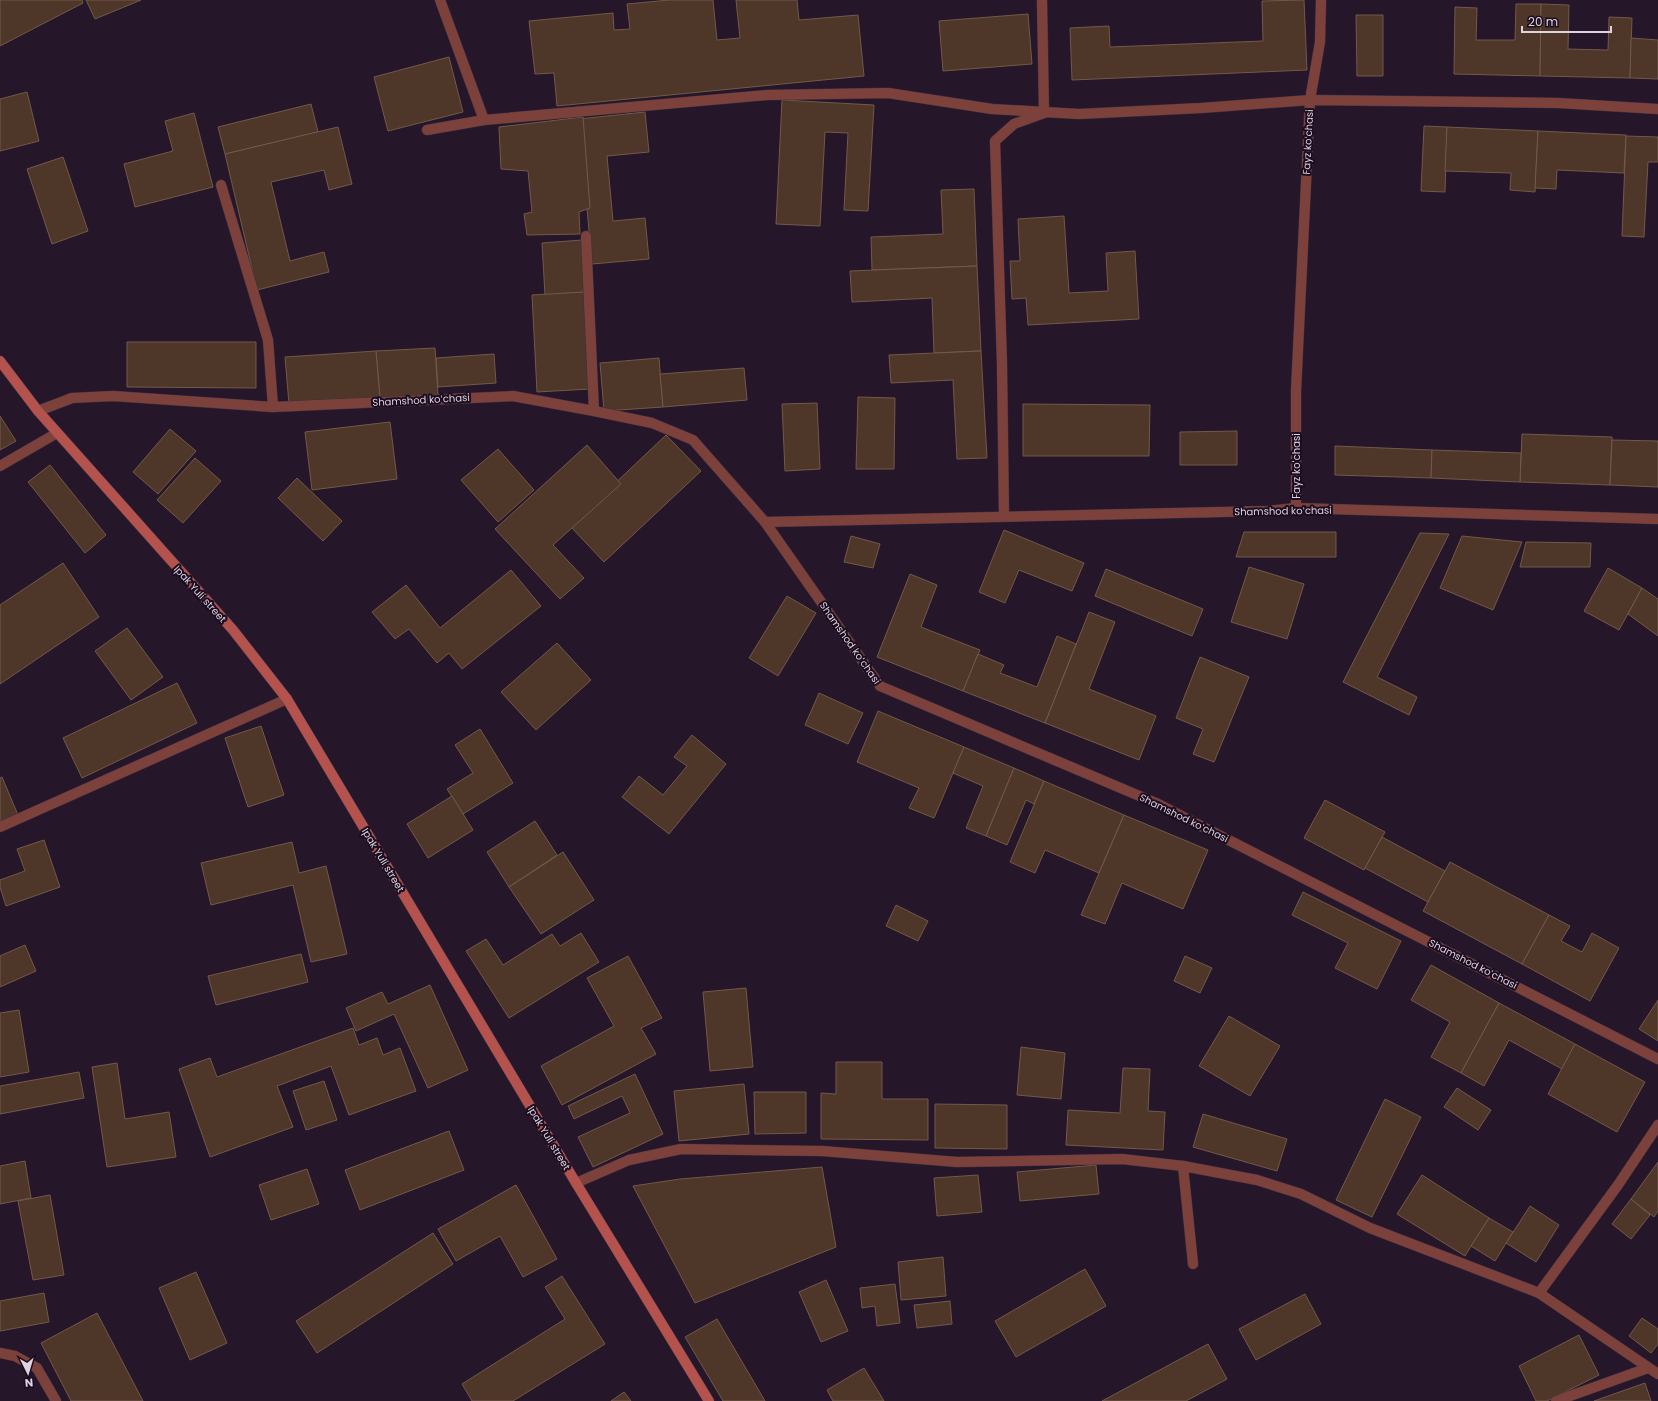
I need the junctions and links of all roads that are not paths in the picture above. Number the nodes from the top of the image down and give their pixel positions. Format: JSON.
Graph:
{"nodes":[{"id":1,"x":440,"y":0,"type":"edge"},
{"id":2,"x":1042,"y":0,"type":"edge"},
{"id":3,"x":1321,"y":0,"type":"edge"},
{"id":4,"x":1310,"y":100,"type":"junction"},
{"id":5,"x":1658,"y":109,"type":"edge"},
{"id":6,"x":1044,"y":113,"type":"junction"},
{"id":7,"x":484,"y":120,"type":"junction"},
{"id":8,"x":427,"y":130,"type":"dead end"},
{"id":9,"x":221,"y":185,"type":"dead end"},
{"id":10,"x":586,"y":236,"type":"dead end"},
{"id":11,"x":0,"y":361,"type":"edge"},
{"id":12,"x":273,"y":407,"type":"junction"},
{"id":13,"x":594,"y":411,"type":"junction"},
{"id":14,"x":38,"y":412,"type":"junction"},
{"id":15,"x":57,"y":432,"type":"junction"},
{"id":16,"x":0,"y":466,"type":"edge"},
{"id":17,"x":1296,"y":508,"type":"junction"},
{"id":18,"x":1004,"y":516,"type":"junction"},
{"id":19,"x":1658,"y":519,"type":"edge"},
{"id":20,"x":765,"y":522,"type":"junction"},
{"id":21,"x":286,"y":699,"type":"junction"},
{"id":22,"x":0,"y":827,"type":"edge"},
{"id":23,"x":1658,"y":1059,"type":"edge"},
{"id":24,"x":1658,"y":1125,"type":"edge"},
{"id":25,"x":1183,"y":1166,"type":"junction"},
{"id":26,"x":576,"y":1183,"type":"junction"},
{"id":27,"x":1193,"y":1264,"type":"dead end"},
{"id":28,"x":1539,"y":1293,"type":"junction"},
{"id":29,"x":0,"y":1353,"type":"edge"},
{"id":30,"x":1648,"y":1368,"type":"junction"},
{"id":31,"x":1658,"y":1374,"type":"edge"},
{"id":32,"x":56,"y":1401,"type":"edge"},
{"id":33,"x":709,"y":1401,"type":"edge"},
{"id":34,"x":1556,"y":1401,"type":"edge"}],
"edges":[{"from":1,"to":7,"type":"street"},
{"from":2,"to":6,"type":"street"},
{"from":3,"to":4,"type":"street"},
{"from":4,"to":5,"type":"street","name":"Fayz koʻchasi"},
{"from":4,"to":6,"type":"street"},
{"from":4,"to":17,"type":"street","name":"Fayz koʻchasi"},
{"from":6,"to":7,"type":"street"},
{"from":6,"to":18,"type":"street"},
{"from":7,"to":8,"type":"street"},
{"from":9,"to":12,"type":"street"},
{"from":10,"to":13,"type":"street"},
{"from":11,"to":14,"type":"main road","name":"Ipak Yuli street"},
{"from":12,"to":13,"type":"street","name":"Shamshod koʻchasi"},
{"from":12,"to":14,"type":"street","name":"Shamshod koʻchasi"},
{"from":13,"to":20,"type":"street","name":"Shamshod koʻchasi"},
{"from":14,"to":15,"type":"main road","name":"Ipak Yuli street"},
{"from":15,"to":16,"type":"street"},
{"from":15,"to":21,"type":"main road","name":"Ipak Yuli street"},
{"from":17,"to":18,"type":"street","name":"Shamshod koʻchasi"},
{"from":17,"to":19,"type":"street","name":"Shamshod koʻchasi"},
{"from":18,"to":20,"type":"street","name":"Shamshod koʻchasi"},
{"from":20,"to":23,"type":"street","name":"Shamshod koʻchasi"},
{"from":21,"to":22,"type":"street"},
{"from":21,"to":26,"type":"main road","name":"Ipak Yuli street"},
{"from":24,"to":28,"type":"street"},
{"from":25,"to":26,"type":"street"},
{"from":25,"to":27,"type":"street"},
{"from":25,"to":28,"type":"street"},
{"from":26,"to":33,"type":"main road","name":"Ipak Yuli street"},
{"from":28,"to":30,"type":"street"},
{"from":29,"to":32,"type":"street"},
{"from":30,"to":31,"type":"street"},
{"from":30,"to":34,"type":"street"}]}
